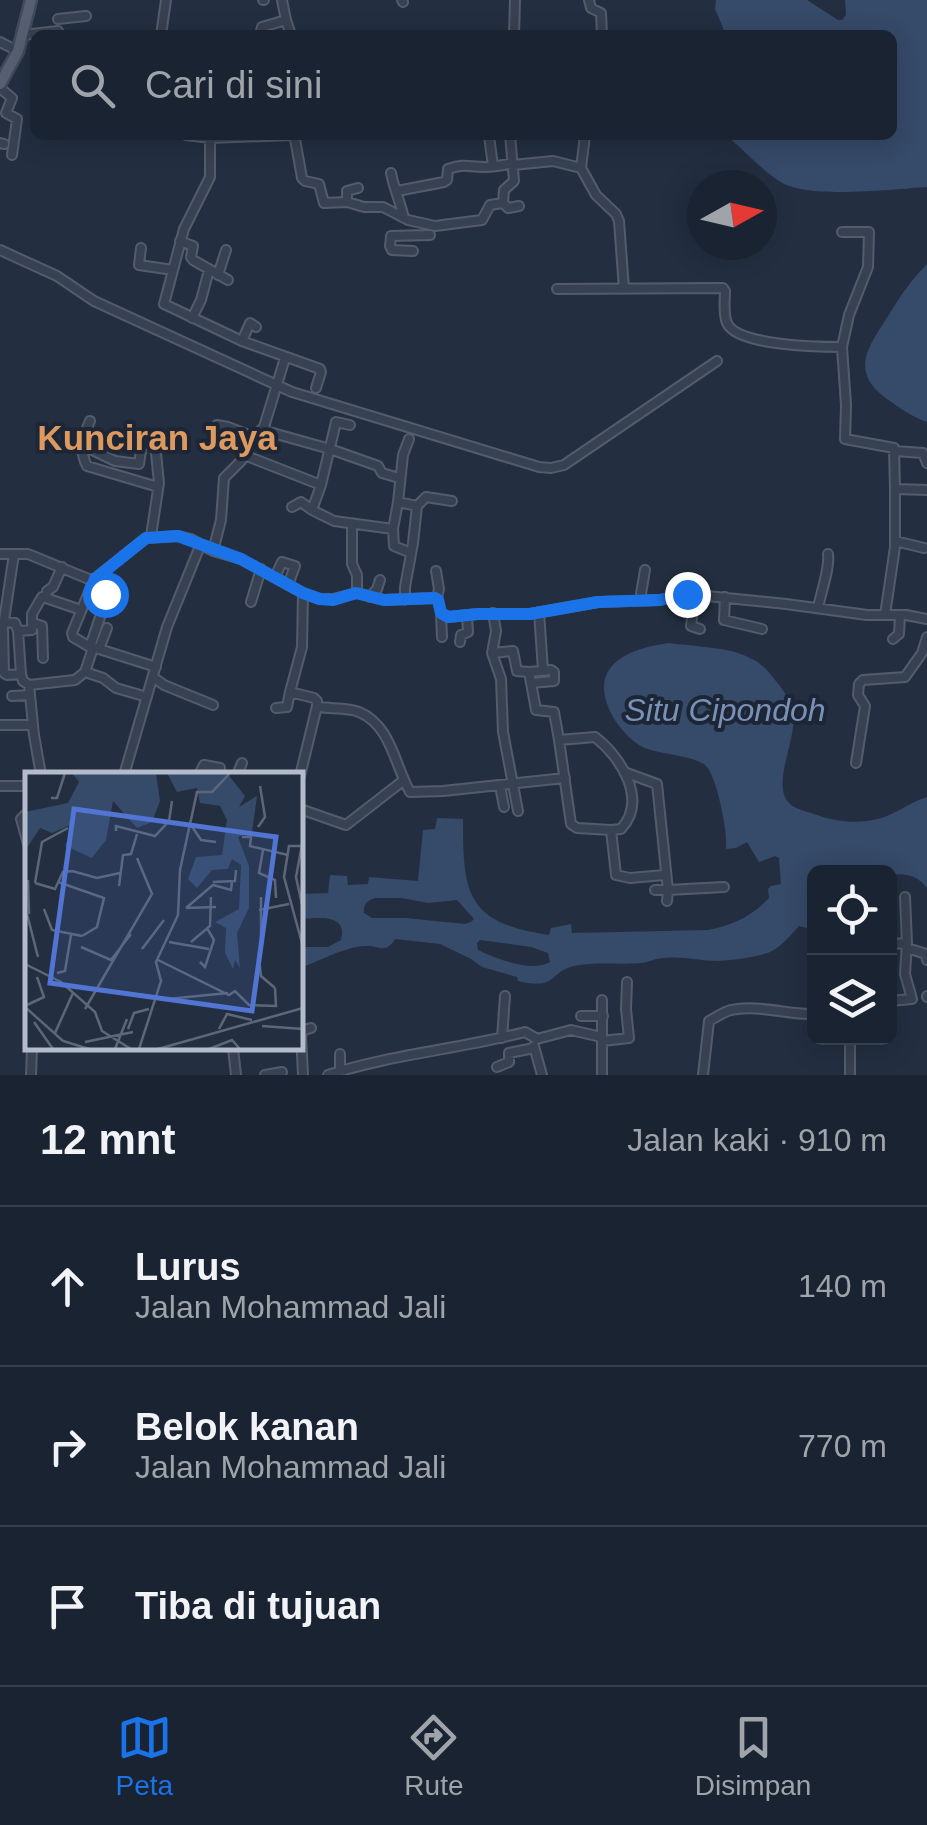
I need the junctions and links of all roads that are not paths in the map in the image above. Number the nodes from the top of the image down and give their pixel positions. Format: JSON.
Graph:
{"nodes":[{"id":1,"x":31,"y":0,"type":"edge"},
{"id":2,"x":166,"y":0,"type":"edge"},
{"id":3,"x":282,"y":0,"type":"edge"},
{"id":4,"x":515,"y":0,"type":"edge"},
{"id":5,"x":589,"y":0,"type":"edge"},
{"id":6,"x":86,"y":16,"type":"dead end"},
{"id":7,"x":286,"y":20,"type":"junction"},
{"id":8,"x":59,"y":30,"type":"edge"},
{"id":9,"x":162,"y":30,"type":"edge"},
{"id":10,"x":261,"y":30,"type":"edge"},
{"id":11,"x":289,"y":30,"type":"edge"},
{"id":12,"x":514,"y":30,"type":"edge"},
{"id":13,"x":603,"y":30,"type":"edge"},
{"id":14,"x":23,"y":35,"type":"junction"},
{"id":15,"x":30,"y":35,"type":"edge"},
{"id":16,"x":0,"y":42,"type":"edge"},
{"id":17,"x":18,"y":52,"type":"junction"},
{"id":18,"x":1,"y":83,"type":"edge"},
{"id":19,"x":210,"y":140,"type":"edge"},
{"id":20,"x":295,"y":140,"type":"edge"},
{"id":21,"x":489,"y":140,"type":"edge"},
{"id":22,"x":510,"y":140,"type":"edge"},
{"id":23,"x":584,"y":140,"type":"edge"},
{"id":24,"x":12,"y":155,"type":"dead end"},
{"id":25,"x":513,"y":165,"type":"junction"},
{"id":26,"x":492,"y":166,"type":"junction"},
{"id":27,"x":581,"y":168,"type":"junction"},
{"id":28,"x":391,"y":173,"type":"dead end"},
{"id":29,"x":358,"y":188,"type":"dead end"},
{"id":30,"x":397,"y":191,"type":"junction"},
{"id":31,"x":347,"y":202,"type":"junction"},
{"id":32,"x":503,"y":202,"type":"junction"},
{"id":33,"x":518,"y":206,"type":"dead end"},
{"id":34,"x":406,"y":219,"type":"junction"},
{"id":35,"x":870,"y":220,"type":"dead end"},
{"id":36,"x":428,"y":225,"type":"junction"},
{"id":37,"x":842,"y":232,"type":"dead end"},
{"id":38,"x":869,"y":232,"type":"junction"},
{"id":39,"x":410,"y":236,"type":"junction"},
{"id":40,"x":180,"y":242,"type":"junction"},
{"id":41,"x":140,"y":248,"type":"dead end"},
{"id":42,"x":0,"y":250,"type":"edge"},
{"id":43,"x":226,"y":250,"type":"dead end"},
{"id":44,"x":413,"y":251,"type":"dead end"},
{"id":45,"x":172,"y":270,"type":"junction"},
{"id":46,"x":214,"y":273,"type":"junction"},
{"id":47,"x":228,"y":280,"type":"dead end"},
{"id":48,"x":624,"y":288,"type":"junction"},
{"id":49,"x":557,"y":289,"type":"dead end"},
{"id":50,"x":192,"y":318,"type":"junction"},
{"id":51,"x":250,"y":322,"type":"dead end"},
{"id":52,"x":242,"y":342,"type":"junction"},
{"id":53,"x":842,"y":347,"type":"junction"},
{"id":54,"x":284,"y":358,"type":"junction"},
{"id":55,"x":717,"y":361,"type":"dead end"},
{"id":56,"x":277,"y":386,"type":"junction"},
{"id":57,"x":316,"y":388,"type":"dead end"},
{"id":58,"x":90,"y":421,"type":"dead end"},
{"id":59,"x":350,"y":425,"type":"dead end"},
{"id":60,"x":216,"y":426,"type":"dead end"},
{"id":61,"x":262,"y":430,"type":"junction"},
{"id":62,"x":254,"y":437,"type":"junction"},
{"id":63,"x":410,"y":439,"type":"dead end"},
{"id":64,"x":155,"y":443,"type":"dead end"},
{"id":65,"x":142,"y":444,"type":"dead end"},
{"id":66,"x":82,"y":445,"type":"junction"},
{"id":67,"x":330,"y":449,"type":"junction"},
{"id":68,"x":895,"y":450,"type":"junction"},
{"id":69,"x":244,"y":454,"type":"junction"},
{"id":70,"x":927,"y":462,"type":"edge"},
{"id":71,"x":399,"y":478,"type":"junction"},
{"id":72,"x":321,"y":485,"type":"junction"},
{"id":73,"x":158,"y":487,"type":"junction"},
{"id":74,"x":895,"y":490,"type":"junction"},
{"id":75,"x":927,"y":490,"type":"edge"},
{"id":76,"x":452,"y":501,"type":"dead end"},
{"id":77,"x":398,"y":502,"type":"junction"},
{"id":78,"x":417,"y":506,"type":"junction"},
{"id":79,"x":292,"y":508,"type":"dead end"},
{"id":80,"x":312,"y":510,"type":"junction"},
{"id":81,"x":352,"y":524,"type":"junction"},
{"id":82,"x":393,"y":529,"type":"junction"},
{"id":83,"x":151,"y":536,"type":"junction"},
{"id":84,"x":895,"y":542,"type":"junction"},
{"id":85,"x":200,"y":546,"type":"junction"},
{"id":86,"x":924,"y":548,"type":"dead end"},
{"id":87,"x":213,"y":551,"type":"junction"},
{"id":88,"x":410,"y":552,"type":"junction"},
{"id":89,"x":0,"y":554,"type":"edge"},
{"id":90,"x":14,"y":554,"type":"junction"},
{"id":91,"x":828,"y":554,"type":"dead end"},
{"id":92,"x":62,"y":567,"type":"junction"},
{"id":93,"x":260,"y":569,"type":"junction"},
{"id":94,"x":645,"y":570,"type":"dead end"},
{"id":95,"x":436,"y":571,"type":"dead end"},
{"id":96,"x":274,"y":577,"type":"junction"},
{"id":97,"x":95,"y":579,"type":"junction"},
{"id":98,"x":380,"y":580,"type":"dead end"},
{"id":99,"x":288,"y":584,"type":"junction"},
{"id":100,"x":91,"y":589,"type":"junction"},
{"id":101,"x":303,"y":593,"type":"junction"},
{"id":102,"x":356,"y":593,"type":"junction"},
{"id":103,"x":695,"y":594,"type":"junction"},
{"id":104,"x":370,"y":596,"type":"junction"},
{"id":105,"x":726,"y":597,"type":"junction"},
{"id":106,"x":46,"y":598,"type":"junction"},
{"id":107,"x":437,"y":598,"type":"junction"},
{"id":108,"x":406,"y":600,"type":"junction"},
{"id":109,"x":640,"y":600,"type":"junction"},
{"id":110,"x":251,"y":602,"type":"dead end"},
{"id":111,"x":818,"y":608,"type":"junction"},
{"id":112,"x":81,"y":610,"type":"junction"},
{"id":113,"x":539,"y":612,"type":"junction"},
{"id":114,"x":441,"y":613,"type":"junction"},
{"id":115,"x":493,"y":613,"type":"junction"},
{"id":116,"x":506,"y":613,"type":"junction"},
{"id":117,"x":466,"y":615,"type":"junction"},
{"id":118,"x":885,"y":615,"type":"junction"},
{"id":119,"x":900,"y":615,"type":"junction"},
{"id":120,"x":927,"y":619,"type":"edge"},
{"id":121,"x":4,"y":622,"type":"junction"},
{"id":122,"x":33,"y":623,"type":"junction"},
{"id":123,"x":506,"y":624,"type":"dead end"},
{"id":124,"x":107,"y":628,"type":"dead end"},
{"id":125,"x":700,"y":628,"type":"dead end"},
{"id":126,"x":762,"y":629,"type":"dead end"},
{"id":127,"x":18,"y":631,"type":"junction"},
{"id":128,"x":442,"y":638,"type":"dead end"},
{"id":129,"x":927,"y":638,"type":"edge"},
{"id":130,"x":892,"y":639,"type":"dead end"},
{"id":131,"x":460,"y":642,"type":"dead end"},
{"id":132,"x":94,"y":648,"type":"junction"},
{"id":133,"x":110,"y":653,"type":"junction"},
{"id":134,"x":492,"y":653,"type":"junction"},
{"id":135,"x":44,"y":658,"type":"dead end"},
{"id":136,"x":106,"y":664,"type":"dead end"},
{"id":137,"x":156,"y":667,"type":"junction"},
{"id":138,"x":543,"y":670,"type":"junction"},
{"id":139,"x":517,"y":671,"type":"junction"},
{"id":140,"x":85,"y":672,"type":"junction"},
{"id":141,"x":529,"y":672,"type":"junction"},
{"id":142,"x":21,"y":674,"type":"junction"},
{"id":143,"x":500,"y":674,"type":"junction"},
{"id":144,"x":152,"y":677,"type":"junction"},
{"id":145,"x":531,"y":684,"type":"junction"},
{"id":146,"x":30,"y":690,"type":"junction"},
{"id":147,"x":290,"y":692,"type":"junction"},
{"id":148,"x":12,"y":696,"type":"dead end"},
{"id":149,"x":147,"y":697,"type":"junction"},
{"id":150,"x":214,"y":705,"type":"dead end"},
{"id":151,"x":316,"y":706,"type":"junction"},
{"id":152,"x":276,"y":708,"type":"dead end"},
{"id":153,"x":0,"y":724,"type":"edge"},
{"id":154,"x":32,"y":725,"type":"junction"},
{"id":155,"x":560,"y":740,"type":"junction"},
{"id":156,"x":242,"y":763,"type":"dead end"},
{"id":157,"x":856,"y":763,"type":"dead end"},
{"id":158,"x":220,"y":768,"type":"dead end"},
{"id":159,"x":40,"y":772,"type":"edge"},
{"id":160,"x":125,"y":772,"type":"edge"},
{"id":161,"x":200,"y":772,"type":"edge"},
{"id":162,"x":238,"y":772,"type":"edge"},
{"id":163,"x":301,"y":772,"type":"edge"},
{"id":164,"x":624,"y":772,"type":"junction"},
{"id":165,"x":565,"y":778,"type":"junction"},
{"id":166,"x":404,"y":780,"type":"junction"},
{"id":167,"x":512,"y":783,"type":"junction"},
{"id":168,"x":495,"y":786,"type":"junction"},
{"id":169,"x":494,"y":800,"type":"dead end"},
{"id":170,"x":504,"y":807,"type":"dead end"},
{"id":171,"x":304,"y":810,"type":"edge"},
{"id":172,"x":518,"y":811,"type":"dead end"},
{"id":173,"x":302,"y":821,"type":"edge"},
{"id":174,"x":612,"y":830,"type":"junction"},
{"id":175,"x":665,"y":876,"type":"junction"},
{"id":176,"x":724,"y":887,"type":"dead end"},
{"id":177,"x":655,"y":890,"type":"dead end"},
{"id":178,"x":668,"y":890,"type":"junction"},
{"id":179,"x":904,"y":897,"type":"dead end"},
{"id":180,"x":667,"y":901,"type":"dead end"},
{"id":181,"x":897,"y":945,"type":"edge"},
{"id":182,"x":907,"y":946,"type":"junction"},
{"id":183,"x":927,"y":960,"type":"edge"},
{"id":184,"x":627,"y":982,"type":"dead end"},
{"id":185,"x":505,"y":996,"type":"dead end"},
{"id":186,"x":602,"y":1000,"type":"dead end"},
{"id":187,"x":897,"y":1000,"type":"edge"},
{"id":188,"x":807,"y":1014,"type":"edge"},
{"id":189,"x":581,"y":1016,"type":"dead end"},
{"id":190,"x":603,"y":1016,"type":"junction"},
{"id":191,"x":310,"y":1028,"type":"dead end"},
{"id":192,"x":302,"y":1033,"type":"edge"},
{"id":193,"x":532,"y":1037,"type":"junction"},
{"id":194,"x":502,"y":1038,"type":"junction"},
{"id":195,"x":602,"y":1039,"type":"junction"},
{"id":196,"x":850,"y":1045,"type":"edge"},
{"id":197,"x":302,"y":1048,"type":"edge"},
{"id":198,"x":534,"y":1048,"type":"junction"},
{"id":199,"x":32,"y":1050,"type":"edge"},
{"id":200,"x":232,"y":1050,"type":"edge"},
{"id":201,"x":340,"y":1054,"type":"dead end"},
{"id":202,"x":376,"y":1064,"type":"junction"},
{"id":203,"x":497,"y":1067,"type":"dead end"},
{"id":204,"x":340,"y":1071,"type":"junction"},
{"id":205,"x":282,"y":1072,"type":"dead end"},
{"id":206,"x":31,"y":1075,"type":"edge"},
{"id":207,"x":236,"y":1075,"type":"edge"},
{"id":208,"x":261,"y":1075,"type":"edge"},
{"id":209,"x":304,"y":1075,"type":"edge"},
{"id":210,"x":328,"y":1075,"type":"edge"},
{"id":211,"x":377,"y":1075,"type":"edge"},
{"id":212,"x":542,"y":1075,"type":"edge"},
{"id":213,"x":602,"y":1075,"type":"edge"},
{"id":214,"x":704,"y":1075,"type":"edge"},
{"id":215,"x":850,"y":1075,"type":"edge"}],
"edges":[{"from":1,"to":14,"type":"main road"},
{"from":2,"to":9,"type":"street"},
{"from":3,"to":7,"type":"street"},
{"from":4,"to":12,"type":"street"},
{"from":5,"to":13,"type":"street"},
{"from":6,"to":8,"type":"street"},
{"from":7,"to":10,"type":"street"},
{"from":7,"to":11,"type":"street"},
{"from":14,"to":15,"type":"street"},
{"from":14,"to":17,"type":"main road"},
{"from":16,"to":17,"type":"street"},
{"from":17,"to":18,"type":"main road"},
{"from":18,"to":24,"type":"street"},
{"from":19,"to":40,"type":"street"},
{"from":20,"to":31,"type":"street"},
{"from":21,"to":26,"type":"street"},
{"from":22,"to":25,"type":"street"},
{"from":23,"to":27,"type":"street"},
{"from":25,"to":26,"type":"street"},
{"from":25,"to":27,"type":"street"},
{"from":25,"to":32,"type":"street"},
{"from":26,"to":30,"type":"street"},
{"from":27,"to":48,"type":"street"},
{"from":28,"to":30,"type":"street"},
{"from":29,"to":31,"type":"street"},
{"from":30,"to":34,"type":"street"},
{"from":31,"to":34,"type":"street"},
{"from":32,"to":33,"type":"street"},
{"from":32,"to":36,"type":"street"},
{"from":34,"to":36,"type":"street"},
{"from":34,"to":39,"type":"street"},
{"from":35,"to":38,"type":"street"},
{"from":36,"to":39,"type":"street"},
{"from":37,"to":38,"type":"street"},
{"from":38,"to":53,"type":"street"},
{"from":39,"to":44,"type":"street"},
{"from":40,"to":45,"type":"street"},
{"from":40,"to":46,"type":"street"},
{"from":41,"to":45,"type":"street"},
{"from":42,"to":56,"type":"street"},
{"from":43,"to":46,"type":"street"},
{"from":45,"to":50,"type":"street"},
{"from":46,"to":47,"type":"street"},
{"from":46,"to":50,"type":"street"},
{"from":48,"to":49,"type":"street"},
{"from":48,"to":53,"type":"street"},
{"from":50,"to":52,"type":"street"},
{"from":51,"to":52,"type":"street"},
{"from":52,"to":54,"type":"street"},
{"from":53,"to":68,"type":"street"},
{"from":54,"to":56,"type":"street"},
{"from":54,"to":57,"type":"street"},
{"from":55,"to":56,"type":"street"},
{"from":56,"to":61,"type":"street"},
{"from":58,"to":66,"type":"street"},
{"from":59,"to":67,"type":"street"},
{"from":60,"to":62,"type":"street"},
{"from":61,"to":62,"type":"street"},
{"from":61,"to":67,"type":"street"},
{"from":62,"to":69,"type":"street"},
{"from":63,"to":71,"type":"street"},
{"from":64,"to":73,"type":"street"},
{"from":65,"to":66,"type":"street"},
{"from":66,"to":73,"type":"street"},
{"from":67,"to":71,"type":"street"},
{"from":67,"to":72,"type":"street"},
{"from":68,"to":70,"type":"street"},
{"from":68,"to":74,"type":"street"},
{"from":69,"to":72,"type":"street"},
{"from":69,"to":87,"type":"street"},
{"from":71,"to":77,"type":"street"},
{"from":72,"to":80,"type":"street"},
{"from":73,"to":83,"type":"street"},
{"from":74,"to":75,"type":"street"},
{"from":74,"to":84,"type":"street"},
{"from":76,"to":78,"type":"street"},
{"from":77,"to":78,"type":"street"},
{"from":77,"to":82,"type":"street"},
{"from":78,"to":88,"type":"street"},
{"from":79,"to":80,"type":"street"},
{"from":80,"to":81,"type":"street"},
{"from":81,"to":82,"type":"street"},
{"from":81,"to":102,"type":"street"},
{"from":82,"to":88,"type":"street"},
{"from":83,"to":85,"type":"street"},
{"from":83,"to":97,"type":"street"},
{"from":84,"to":86,"type":"street"},
{"from":84,"to":118,"type":"street"},
{"from":85,"to":87,"type":"street"},
{"from":85,"to":137,"type":"street"},
{"from":87,"to":93,"type":"street"},
{"from":88,"to":108,"type":"street"},
{"from":89,"to":90,"type":"street"},
{"from":90,"to":92,"type":"street"},
{"from":90,"to":121,"type":"street"},
{"from":91,"to":111,"type":"street"},
{"from":92,"to":97,"type":"street"},
{"from":92,"to":106,"type":"street"},
{"from":93,"to":96,"type":"street"},
{"from":93,"to":110,"type":"street"},
{"from":94,"to":109,"type":"street"},
{"from":95,"to":107,"type":"street"},
{"from":96,"to":99,"type":"street"},
{"from":96,"to":99,"type":"street"},
{"from":97,"to":100,"type":"street"},
{"from":98,"to":104,"type":"street"},
{"from":99,"to":101,"type":"street"},
{"from":100,"to":112,"type":"street"},
{"from":100,"to":132,"type":"street"},
{"from":101,"to":102,"type":"street"},
{"from":101,"to":147,"type":"street"},
{"from":102,"to":104,"type":"street"},
{"from":103,"to":105,"type":"street"},
{"from":103,"to":109,"type":"street"},
{"from":103,"to":125,"type":"street"},
{"from":104,"to":108,"type":"street"},
{"from":105,"to":111,"type":"street"},
{"from":105,"to":126,"type":"street"},
{"from":106,"to":112,"type":"street"},
{"from":106,"to":122,"type":"street"},
{"from":107,"to":108,"type":"street"},
{"from":107,"to":114,"type":"street"},
{"from":109,"to":113,"type":"street"},
{"from":111,"to":118,"type":"street"},
{"from":112,"to":132,"type":"street"},
{"from":113,"to":116,"type":"street"},
{"from":113,"to":138,"type":"street"},
{"from":114,"to":117,"type":"street"},
{"from":114,"to":128,"type":"street"},
{"from":115,"to":116,"type":"street"},
{"from":115,"to":117,"type":"street"},
{"from":115,"to":134,"type":"street"},
{"from":116,"to":123,"type":"street"},
{"from":117,"to":131,"type":"street"},
{"from":118,"to":119,"type":"street"},
{"from":119,"to":120,"type":"street"},
{"from":119,"to":130,"type":"street"},
{"from":121,"to":127,"type":"street"},
{"from":121,"to":142,"type":"street"},
{"from":122,"to":127,"type":"street"},
{"from":122,"to":135,"type":"street"},
{"from":124,"to":132,"type":"street"},
{"from":127,"to":142,"type":"street"},
{"from":129,"to":157,"type":"street"},
{"from":132,"to":133,"type":"street"},
{"from":132,"to":140,"type":"street"},
{"from":133,"to":136,"type":"street"},
{"from":133,"to":137,"type":"street"},
{"from":134,"to":139,"type":"street"},
{"from":134,"to":143,"type":"street"},
{"from":137,"to":144,"type":"street"},
{"from":138,"to":141,"type":"street"},
{"from":138,"to":145,"type":"street"},
{"from":139,"to":141,"type":"street"},
{"from":139,"to":143,"type":"street"},
{"from":140,"to":146,"type":"street"},
{"from":140,"to":149,"type":"street"},
{"from":141,"to":145,"type":"street"},
{"from":142,"to":146,"type":"street"},
{"from":143,"to":167,"type":"street"},
{"from":144,"to":149,"type":"street"},
{"from":144,"to":150,"type":"street"},
{"from":145,"to":155,"type":"street"},
{"from":146,"to":148,"type":"street"},
{"from":146,"to":154,"type":"street"},
{"from":147,"to":151,"type":"street"},
{"from":147,"to":152,"type":"street"},
{"from":149,"to":160,"type":"street"},
{"from":151,"to":163,"type":"street"},
{"from":151,"to":166,"type":"street"},
{"from":153,"to":154,"type":"street"},
{"from":154,"to":159,"type":"street"},
{"from":155,"to":164,"type":"street"},
{"from":155,"to":165,"type":"street"},
{"from":156,"to":162,"type":"street"},
{"from":158,"to":161,"type":"street"},
{"from":164,"to":174,"type":"street"},
{"from":164,"to":175,"type":"street"},
{"from":165,"to":167,"type":"street"},
{"from":165,"to":174,"type":"street"},
{"from":166,"to":168,"type":"street"},
{"from":166,"to":171,"type":"street"},
{"from":167,"to":168,"type":"street"},
{"from":167,"to":172,"type":"street"},
{"from":168,"to":169,"type":"street"},
{"from":168,"to":170,"type":"street"},
{"from":171,"to":173,"type":"street"},
{"from":174,"to":175,"type":"street"},
{"from":175,"to":178,"type":"street"},
{"from":176,"to":178,"type":"street"},
{"from":177,"to":178,"type":"street"},
{"from":178,"to":180,"type":"street"},
{"from":179,"to":182,"type":"street"},
{"from":181,"to":182,"type":"street"},
{"from":182,"to":183,"type":"street"},
{"from":182,"to":187,"type":"street"},
{"from":184,"to":195,"type":"street"},
{"from":185,"to":194,"type":"street"},
{"from":186,"to":190,"type":"street"},
{"from":188,"to":214,"type":"street"},
{"from":189,"to":190,"type":"street"},
{"from":190,"to":195,"type":"street"},
{"from":191,"to":192,"type":"street"},
{"from":193,"to":194,"type":"street"},
{"from":193,"to":195,"type":"street"},
{"from":193,"to":198,"type":"street"},
{"from":194,"to":202,"type":"street"},
{"from":195,"to":213,"type":"street"},
{"from":196,"to":215,"type":"street"},
{"from":197,"to":209,"type":"street"},
{"from":198,"to":203,"type":"street"},
{"from":198,"to":212,"type":"street"},
{"from":199,"to":206,"type":"street"},
{"from":200,"to":207,"type":"street"},
{"from":201,"to":204,"type":"street"},
{"from":202,"to":204,"type":"street"},
{"from":202,"to":211,"type":"street"},
{"from":204,"to":210,"type":"street"},
{"from":205,"to":208,"type":"street"}]}
